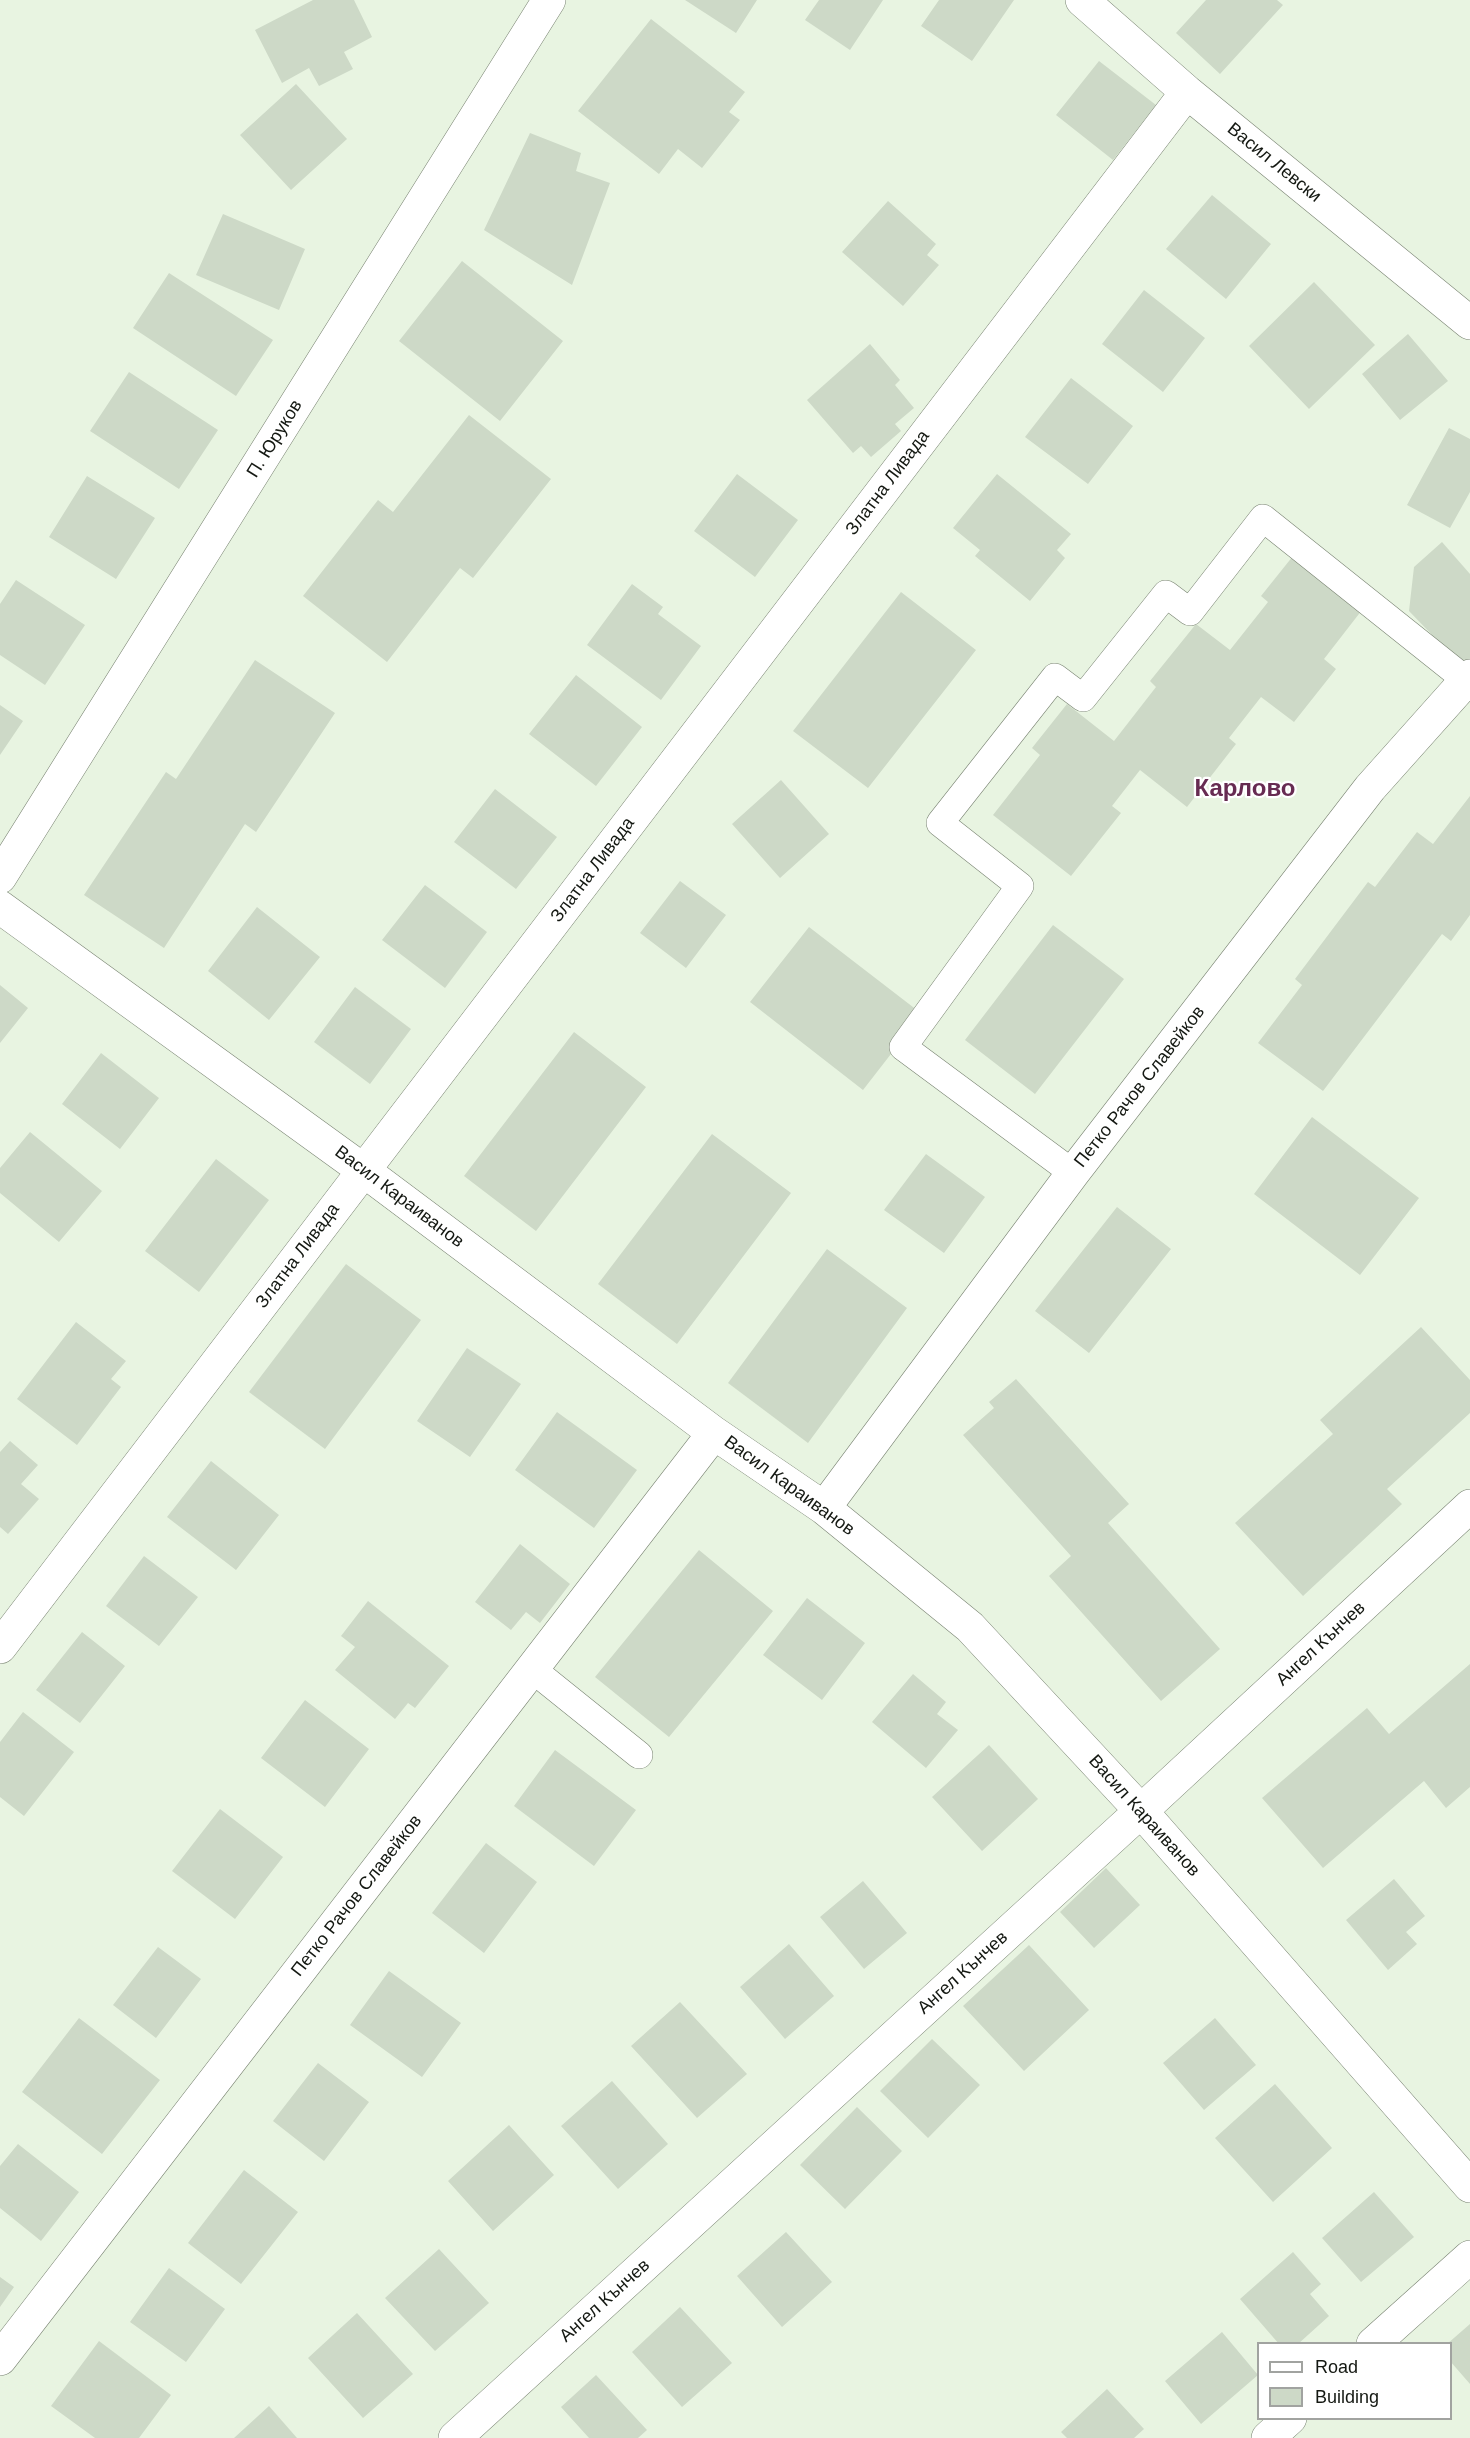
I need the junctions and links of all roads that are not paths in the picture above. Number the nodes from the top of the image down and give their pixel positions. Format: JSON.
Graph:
{"nodes":[{"id":1,"x":549,"y":0,"type":"edge"},
{"id":2,"x":1082,"y":0,"type":"edge"},
{"id":3,"x":1187,"y":92,"type":"junction"},
{"id":4,"x":1470,"y":323,"type":"edge"},
{"id":5,"x":1468,"y":678,"type":"edge"},
{"id":6,"x":0,"y":877,"type":"edge"},
{"id":7,"x":0,"y":907,"type":"edge"},
{"id":8,"x":363,"y":1170,"type":"junction"},
{"id":9,"x":1073,"y":1173,"type":"junction"},
{"id":10,"x":714,"y":1433,"type":"junction"},
{"id":11,"x":1470,"y":1506,"type":"edge"},
{"id":12,"x":824,"y":1508,"type":"junction"},
{"id":13,"x":0,"y":1647,"type":"edge"},
{"id":14,"x":532,"y":1669,"type":"junction"},
{"id":15,"x":639,"y":1755,"type":"dead end"},
{"id":16,"x":1141,"y":1811,"type":"junction"},
{"id":17,"x":1470,"y":2186,"type":"edge"},
{"id":18,"x":1470,"y":2257,"type":"edge"},
{"id":19,"x":1374,"y":2342,"type":"edge"},
{"id":20,"x":0,"y":2359,"type":"edge"},
{"id":21,"x":1288,"y":2420,"type":"edge"},
{"id":22,"x":455,"y":2438,"type":"edge"},
{"id":23,"x":1268,"y":2438,"type":"edge"}],
"edges":[{"from":1,"to":6,"type":"street","name":"П. Юруков"},
{"from":2,"to":3,"type":"street","name":"Васил Левски"},
{"from":3,"to":4,"type":"street","name":"Васил Левски"},
{"from":3,"to":8,"type":"street","name":"Златна Ливада"},
{"from":5,"to":9,"type":"street","name":"Петко Рачов Славейков"},
{"from":5,"to":9,"type":"lane"},
{"from":7,"to":8,"type":"street","name":"Васил Караиванов"},
{"from":8,"to":10,"type":"street","name":"Васил Караиванов"},
{"from":8,"to":13,"type":"street","name":"Златна Ливада"},
{"from":9,"to":12,"type":"street","name":"Петко Рачов Славейков"},
{"from":10,"to":12,"type":"street","name":"Васил Караиванов"},
{"from":10,"to":14,"type":"street","name":"Петко Рачов Славейков"},
{"from":11,"to":16,"type":"street","name":"Ангел Кънчев"},
{"from":12,"to":16,"type":"street","name":"Васил Караиванов"},
{"from":14,"to":15,"type":"lane"},
{"from":14,"to":20,"type":"street","name":"Петко Рачов Славейков"},
{"from":16,"to":17,"type":"street","name":"Васил Караиванов"},
{"from":16,"to":22,"type":"street","name":"Ангел Кънчев"},
{"from":18,"to":19,"type":"street"},
{"from":21,"to":23,"type":"street"}]}
